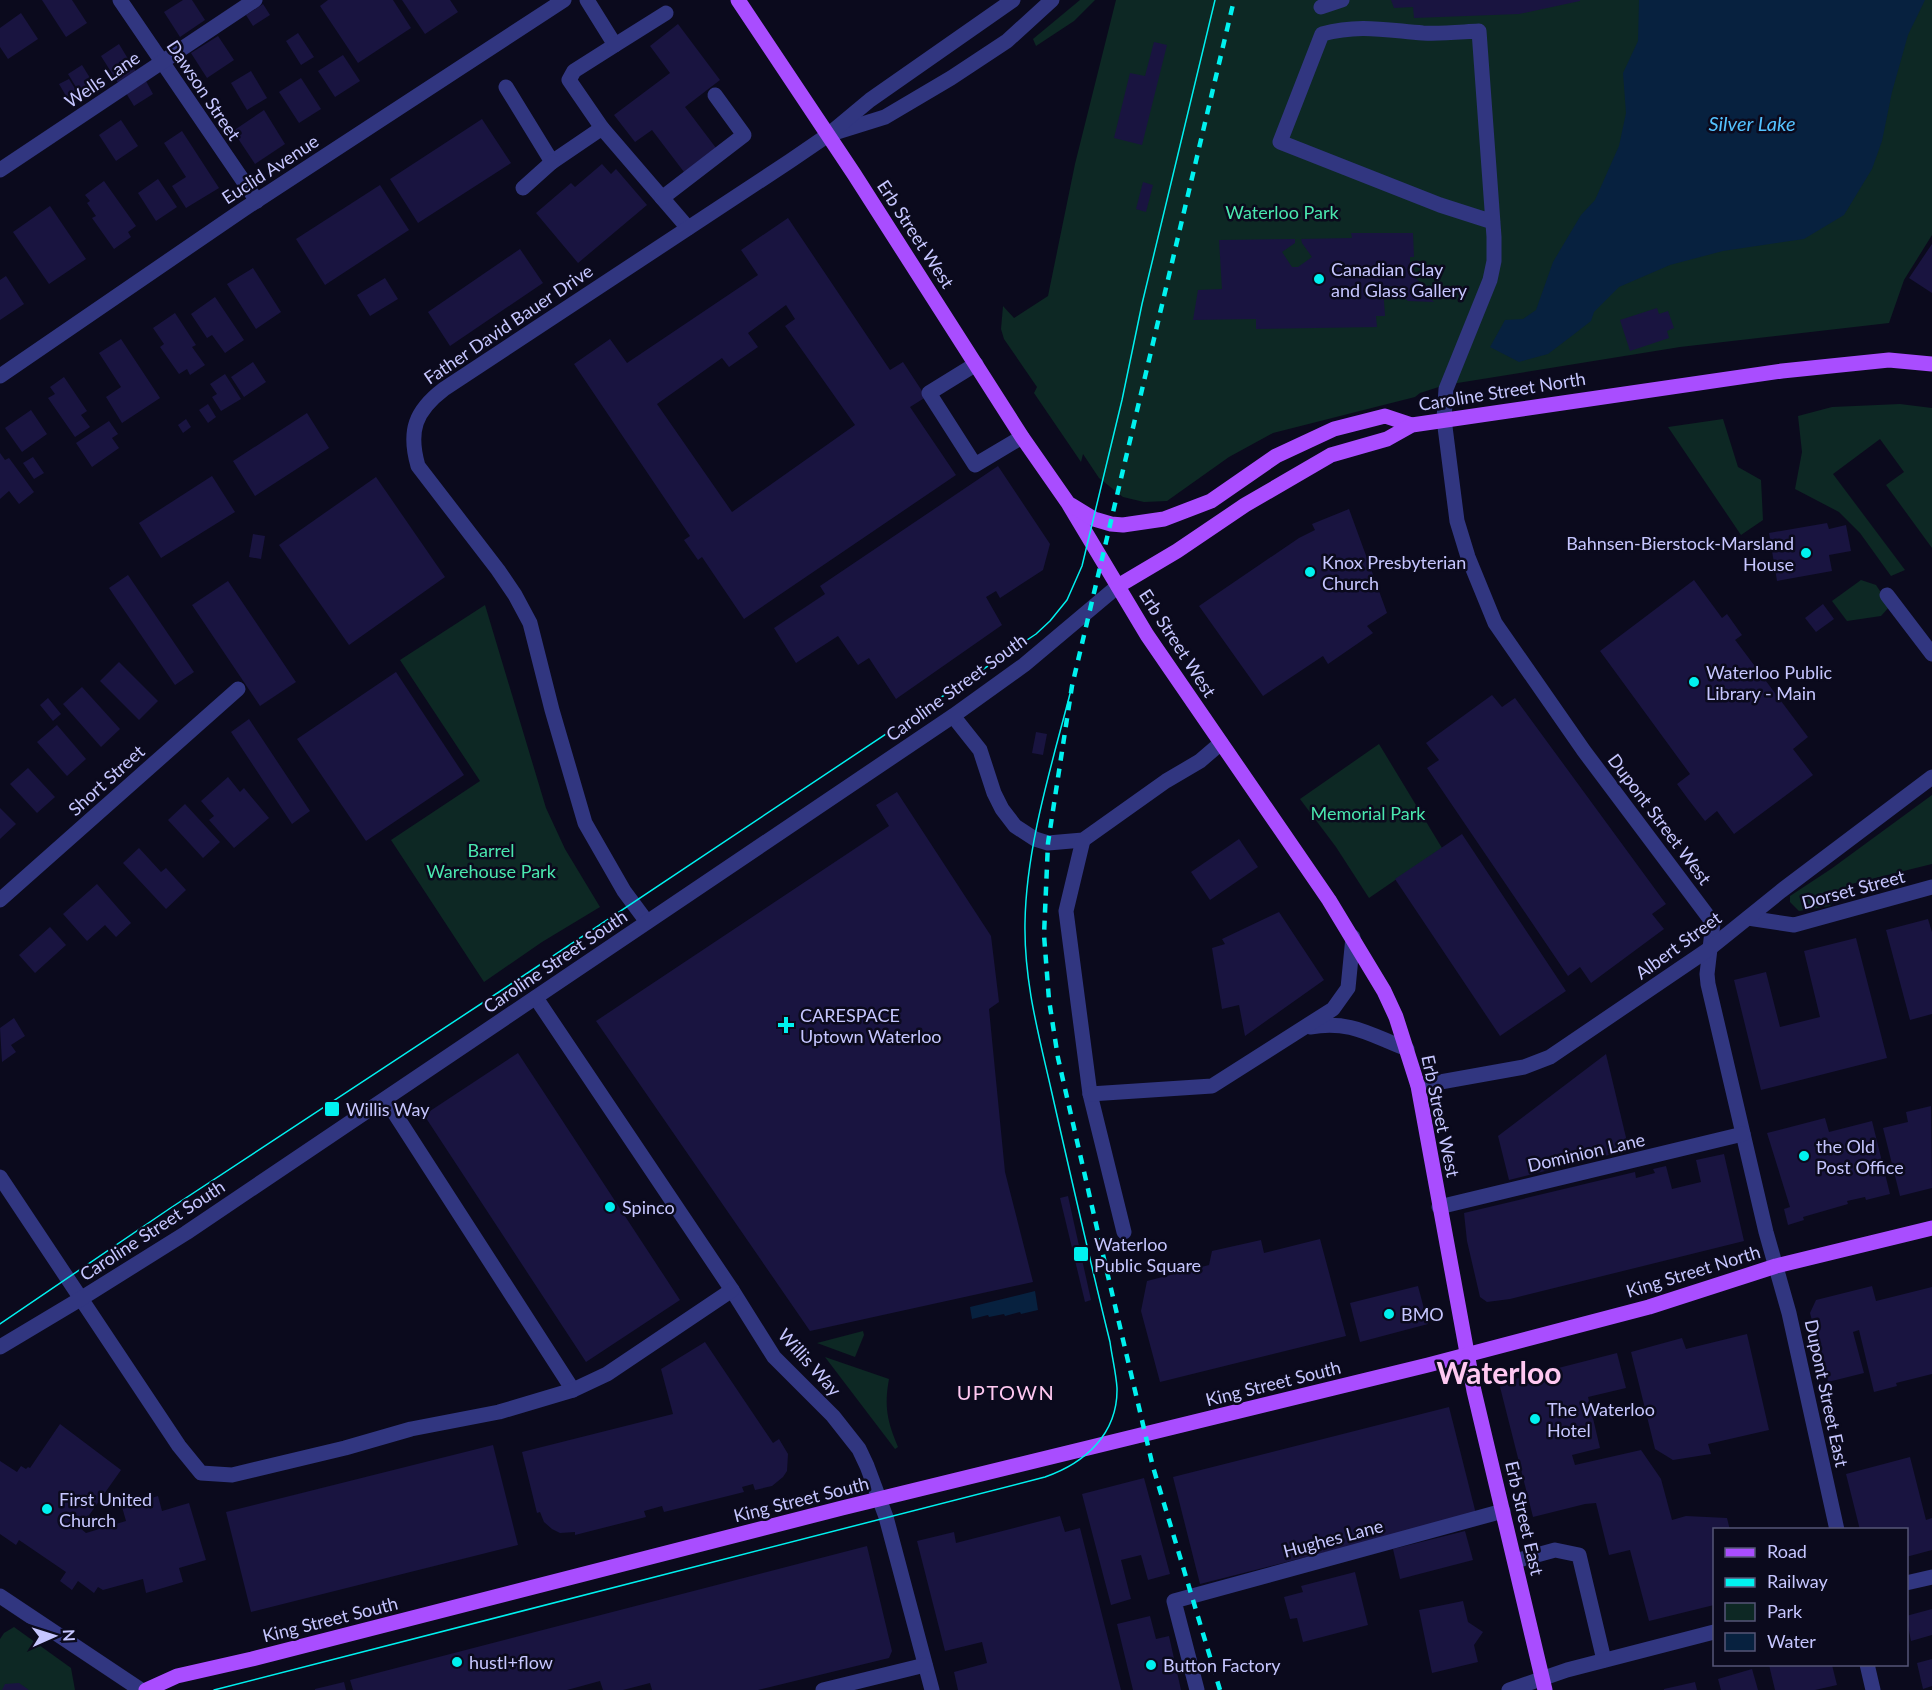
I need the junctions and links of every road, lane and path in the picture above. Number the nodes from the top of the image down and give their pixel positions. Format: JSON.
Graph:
{"nodes":[{"id":1,"x":120,"y":0,"type":"edge"},
{"id":2,"x":255,"y":0,"type":"edge"},
{"id":3,"x":564,"y":0,"type":"edge"},
{"id":4,"x":587,"y":0,"type":"edge"},
{"id":5,"x":738,"y":0,"type":"edge"},
{"id":6,"x":1013,"y":0,"type":"edge"},
{"id":7,"x":1052,"y":0,"type":"edge"},
{"id":8,"x":1342,"y":0,"type":"edge"},
{"id":9,"x":1320,"y":7,"type":"dead end"},
{"id":10,"x":666,"y":13,"type":"dead end"},
{"id":11,"x":615,"y":45,"type":"junction"},
{"id":12,"x":161,"y":63,"type":"junction"},
{"id":13,"x":506,"y":87,"type":"dead end"},
{"id":14,"x":715,"y":95,"type":"dead end"},
{"id":15,"x":602,"y":128,"type":"junction"},
{"id":16,"x":828,"y":135,"type":"junction"},
{"id":17,"x":552,"y":162,"type":"junction"},
{"id":18,"x":0,"y":170,"type":"edge"},
{"id":19,"x":523,"y":188,"type":"dead end"},
{"id":20,"x":662,"y":198,"type":"junction"},
{"id":21,"x":257,"y":201,"type":"junction"},
{"id":22,"x":1493,"y":222,"type":"junction"},
{"id":23,"x":688,"y":228,"type":"junction"},
{"id":24,"x":976,"y":364,"type":"junction"},
{"id":25,"x":1932,"y":364,"type":"edge"},
{"id":26,"x":0,"y":376,"type":"edge"},
{"id":27,"x":1444,"y":419,"type":"junction"},
{"id":28,"x":1412,"y":425,"type":"junction"},
{"id":29,"x":1023,"y":437,"type":"junction"},
{"id":30,"x":1068,"y":503,"type":"junction"},
{"id":31,"x":1118,"y":586,"type":"junction"},
{"id":32,"x":1887,"y":595,"type":"dead end"},
{"id":33,"x":1932,"y":654,"type":"edge"},
{"id":34,"x":238,"y":689,"type":"dead end"},
{"id":35,"x":953,"y":716,"type":"junction"},
{"id":36,"x":1221,"y":743,"type":"junction"},
{"id":37,"x":1932,"y":777,"type":"edge"},
{"id":38,"x":1083,"y":840,"type":"junction"},
{"id":39,"x":1932,"y":887,"type":"edge"},
{"id":40,"x":0,"y":900,"type":"edge"},
{"id":41,"x":1748,"y":918,"type":"junction"},
{"id":42,"x":647,"y":921,"type":"junction"},
{"id":43,"x":1353,"y":938,"type":"junction"},
{"id":44,"x":1710,"y":949,"type":"junction"},
{"id":45,"x":536,"y":998,"type":"junction"},
{"id":46,"x":1304,"y":1028,"type":"junction"},
{"id":47,"x":1407,"y":1049,"type":"junction"},
{"id":48,"x":1418,"y":1086,"type":"junction"},
{"id":49,"x":1090,"y":1094,"type":"junction"},
{"id":50,"x":386,"y":1100,"type":"junction"},
{"id":51,"x":1743,"y":1134,"type":"junction"},
{"id":52,"x":0,"y":1177,"type":"edge"},
{"id":53,"x":1439,"y":1207,"type":"junction"},
{"id":54,"x":1932,"y":1228,"type":"edge"},
{"id":55,"x":1124,"y":1233,"type":"dead end"},
{"id":56,"x":1776,"y":1266,"type":"junction"},
{"id":57,"x":732,"y":1290,"type":"junction"},
{"id":58,"x":82,"y":1298,"type":"junction"},
{"id":59,"x":0,"y":1347,"type":"edge"},
{"id":60,"x":1467,"y":1354,"type":"junction"},
{"id":61,"x":573,"y":1390,"type":"junction"},
{"id":62,"x":880,"y":1500,"type":"junction"},
{"id":63,"x":1503,"y":1511,"type":"junction"},
{"id":64,"x":1837,"y":1528,"type":"edge"},
{"id":65,"x":1515,"y":1561,"type":"junction"},
{"id":66,"x":1932,"y":1577,"type":"edge"},
{"id":67,"x":1908,"y":1583,"type":"edge"},
{"id":68,"x":2,"y":1601,"type":"edge"},
{"id":69,"x":1713,"y":1632,"type":"edge"},
{"id":70,"x":1604,"y":1660,"type":"junction"},
{"id":71,"x":925,"y":1665,"type":"junction"},
{"id":72,"x":1867,"y":1666,"type":"edge"},
{"id":73,"x":1544,"y":1685,"type":"edge"},
{"id":74,"x":141,"y":1690,"type":"edge"},
{"id":75,"x":146,"y":1690,"type":"edge"},
{"id":76,"x":823,"y":1690,"type":"edge"},
{"id":77,"x":932,"y":1690,"type":"edge"},
{"id":78,"x":1197,"y":1690,"type":"edge"},
{"id":79,"x":1509,"y":1690,"type":"edge"},
{"id":80,"x":1873,"y":1690,"type":"edge"}],
"edges":[{"from":1,"to":12,"type":"street","name":"Dawson Street"},
{"from":2,"to":12,"type":"street","name":"Wells Lane"},
{"from":3,"to":21,"type":"street","name":"Euclid Avenue"},
{"from":4,"to":11,"type":"street"},
{"from":5,"to":16,"type":"main road","name":"Erb Street West"},
{"from":6,"to":16,"type":"street","name":"Father David Bauer Drive"},
{"from":7,"to":16,"type":"street","name":"Father David Bauer Drive"},
{"from":8,"to":9,"type":"street"},
{"from":10,"to":11,"type":"street"},
{"from":11,"to":15,"type":"street"},
{"from":12,"to":18,"type":"street","name":"Wells Lane"},
{"from":12,"to":21,"type":"street","name":"Dawson Street"},
{"from":13,"to":17,"type":"street"},
{"from":14,"to":20,"type":"street"},
{"from":15,"to":17,"type":"street"},
{"from":15,"to":20,"type":"street"},
{"from":16,"to":23,"type":"street","name":"Father David Bauer Drive"},
{"from":16,"to":24,"type":"main road","name":"Erb Street West"},
{"from":17,"to":19,"type":"street"},
{"from":20,"to":23,"type":"street"},
{"from":21,"to":26,"type":"street","name":"Euclid Avenue"},
{"from":22,"to":22,"type":"street","name":"Dupont Street West"},
{"from":22,"to":27,"type":"street","name":"Dupont Street West"},
{"from":23,"to":42,"type":"street","name":"Father David Bauer Drive"},
{"from":24,"to":29,"type":"main road","name":"Erb Street West"},
{"from":24,"to":29,"type":"street"},
{"from":25,"to":27,"type":"main road","name":"Caroline Street North"},
{"from":27,"to":28,"type":"main road","name":"Caroline Street North"},
{"from":27,"to":44,"type":"street","name":"Dupont Street West"},
{"from":28,"to":30,"type":"main road"},
{"from":28,"to":31,"type":"main road","name":"Caroline Street North"},
{"from":29,"to":30,"type":"main road","name":"Erb Street West"},
{"from":30,"to":31,"type":"main road","name":"Erb Street West"},
{"from":31,"to":35,"type":"street","name":"Caroline Street South"},
{"from":31,"to":36,"type":"main road","name":"Erb Street West"},
{"from":32,"to":33,"type":"street"},
{"from":34,"to":40,"type":"street","name":"Short Street"},
{"from":35,"to":38,"type":"street"},
{"from":35,"to":42,"type":"street","name":"Caroline Street South"},
{"from":36,"to":38,"type":"street"},
{"from":36,"to":43,"type":"main road","name":"Erb Street West"},
{"from":37,"to":41,"type":"street","name":"Albert Street"},
{"from":38,"to":49,"type":"street"},
{"from":39,"to":41,"type":"street","name":"Dorset Street"},
{"from":41,"to":44,"type":"street","name":"Albert Street"},
{"from":42,"to":45,"type":"street","name":"Caroline Street South"},
{"from":43,"to":46,"type":"street"},
{"from":43,"to":47,"type":"main road","name":"Erb Street West"},
{"from":44,"to":48,"type":"street","name":"Albert Street"},
{"from":44,"to":51,"type":"street","name":"Dupont Street West"},
{"from":45,"to":50,"type":"street","name":"Caroline Street South"},
{"from":45,"to":57,"type":"street","name":"Willis Way"},
{"from":46,"to":47,"type":"street"},
{"from":46,"to":49,"type":"street"},
{"from":47,"to":48,"type":"main road","name":"Erb Street West"},
{"from":48,"to":53,"type":"main road","name":"Erb Street West"},
{"from":49,"to":55,"type":"street"},
{"from":50,"to":58,"type":"street","name":"Caroline Street South"},
{"from":50,"to":61,"type":"street"},
{"from":51,"to":53,"type":"street","name":"Dominion Lane"},
{"from":51,"to":56,"type":"street","name":"Dupont Street West"},
{"from":52,"to":58,"type":"street"},
{"from":53,"to":60,"type":"main road","name":"Erb Street West"},
{"from":54,"to":56,"type":"main road","name":"King Street North"},
{"from":56,"to":60,"type":"main road","name":"King Street North"},
{"from":56,"to":64,"type":"street","name":"Dupont Street East"},
{"from":57,"to":61,"type":"street"},
{"from":57,"to":62,"type":"street","name":"Willis Way"},
{"from":58,"to":59,"type":"street","name":"Caroline Street South"},
{"from":58,"to":61,"type":"street"},
{"from":60,"to":62,"type":"main road","name":"King Street South"},
{"from":60,"to":63,"type":"main road","name":"Erb Street East"},
{"from":62,"to":71,"type":"street","name":"Willis Way"},
{"from":62,"to":75,"type":"main road","name":"King Street South"},
{"from":63,"to":65,"type":"main road","name":"Erb Street East"},
{"from":63,"to":78,"type":"street","name":"Hughes Lane"},
{"from":65,"to":70,"type":"street"},
{"from":65,"to":73,"type":"main road","name":"Erb Street East"},
{"from":66,"to":67,"type":"street"},
{"from":68,"to":74,"type":"street"},
{"from":69,"to":70,"type":"street"},
{"from":70,"to":73,"type":"street"},
{"from":71,"to":76,"type":"street"},
{"from":71,"to":77,"type":"street","name":"Willis Way"},
{"from":72,"to":80,"type":"street"},
{"from":73,"to":79,"type":"street"}]}
